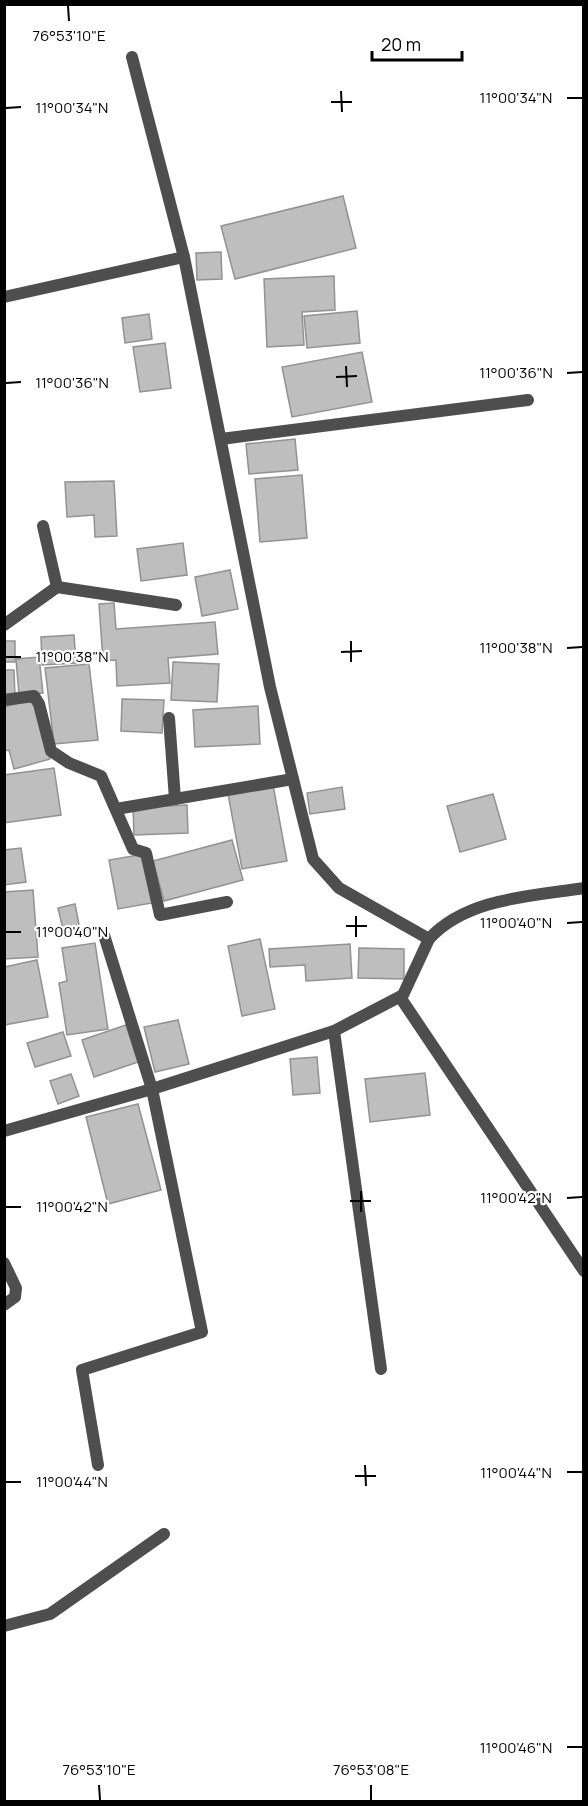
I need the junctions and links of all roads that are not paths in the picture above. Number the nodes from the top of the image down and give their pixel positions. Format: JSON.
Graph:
{"nodes":[{"id":1,"x":132,"y":57,"type":"dead end"},
{"id":2,"x":184,"y":257,"type":"junction"},
{"id":3,"x":4,"y":297,"type":"edge"},
{"id":4,"x":528,"y":400,"type":"dead end"},
{"id":5,"x":221,"y":439,"type":"junction"},
{"id":6,"x":43,"y":526,"type":"dead end"},
{"id":7,"x":57,"y":586,"type":"junction"},
{"id":8,"x":176,"y":605,"type":"dead end"},
{"id":9,"x":4,"y":625,"type":"edge"},
{"id":10,"x":4,"y":700,"type":"edge"},
{"id":11,"x":169,"y":718,"type":"dead end"},
{"id":12,"x":293,"y":779,"type":"junction"},
{"id":13,"x":175,"y":799,"type":"junction"},
{"id":14,"x":116,"y":809,"type":"junction"},
{"id":15,"x":584,"y":888,"type":"edge"},
{"id":16,"x":227,"y":902,"type":"dead end"},
{"id":17,"x":104,"y":935,"type":"dead end"},
{"id":18,"x":429,"y":939,"type":"junction"},
{"id":19,"x":400,"y":997,"type":"junction"},
{"id":20,"x":334,"y":1030,"type":"junction"},
{"id":21,"x":152,"y":1089,"type":"junction"},
{"id":22,"x":4,"y":1131,"type":"edge"},
{"id":23,"x":4,"y":1263,"type":"edge"},
{"id":24,"x":584,"y":1271,"type":"edge"},
{"id":25,"x":4,"y":1305,"type":"edge"},
{"id":26,"x":381,"y":1369,"type":"dead end"},
{"id":27,"x":98,"y":1465,"type":"dead end"},
{"id":28,"x":165,"y":1534,"type":"dead end"},
{"id":29,"x":4,"y":1626,"type":"edge"}],
"edges":[{"from":1,"to":2,"type":"street"},
{"from":2,"to":3,"type":"street"},
{"from":2,"to":5,"type":"street"},
{"from":4,"to":5,"type":"street"},
{"from":5,"to":12,"type":"street"},
{"from":6,"to":7,"type":"street"},
{"from":7,"to":8,"type":"street"},
{"from":7,"to":9,"type":"street"},
{"from":10,"to":14,"type":"street"},
{"from":11,"to":13,"type":"street"},
{"from":12,"to":13,"type":"street"},
{"from":12,"to":18,"type":"street"},
{"from":13,"to":14,"type":"street"},
{"from":14,"to":16,"type":"street"},
{"from":15,"to":18,"type":"street"},
{"from":17,"to":21,"type":"street"},
{"from":18,"to":19,"type":"street"},
{"from":19,"to":20,"type":"street"},
{"from":19,"to":24,"type":"street"},
{"from":20,"to":21,"type":"street"},
{"from":20,"to":26,"type":"street"},
{"from":21,"to":22,"type":"street"},
{"from":21,"to":27,"type":"street"},
{"from":23,"to":25,"type":"street"},
{"from":28,"to":29,"type":"street"}]}
